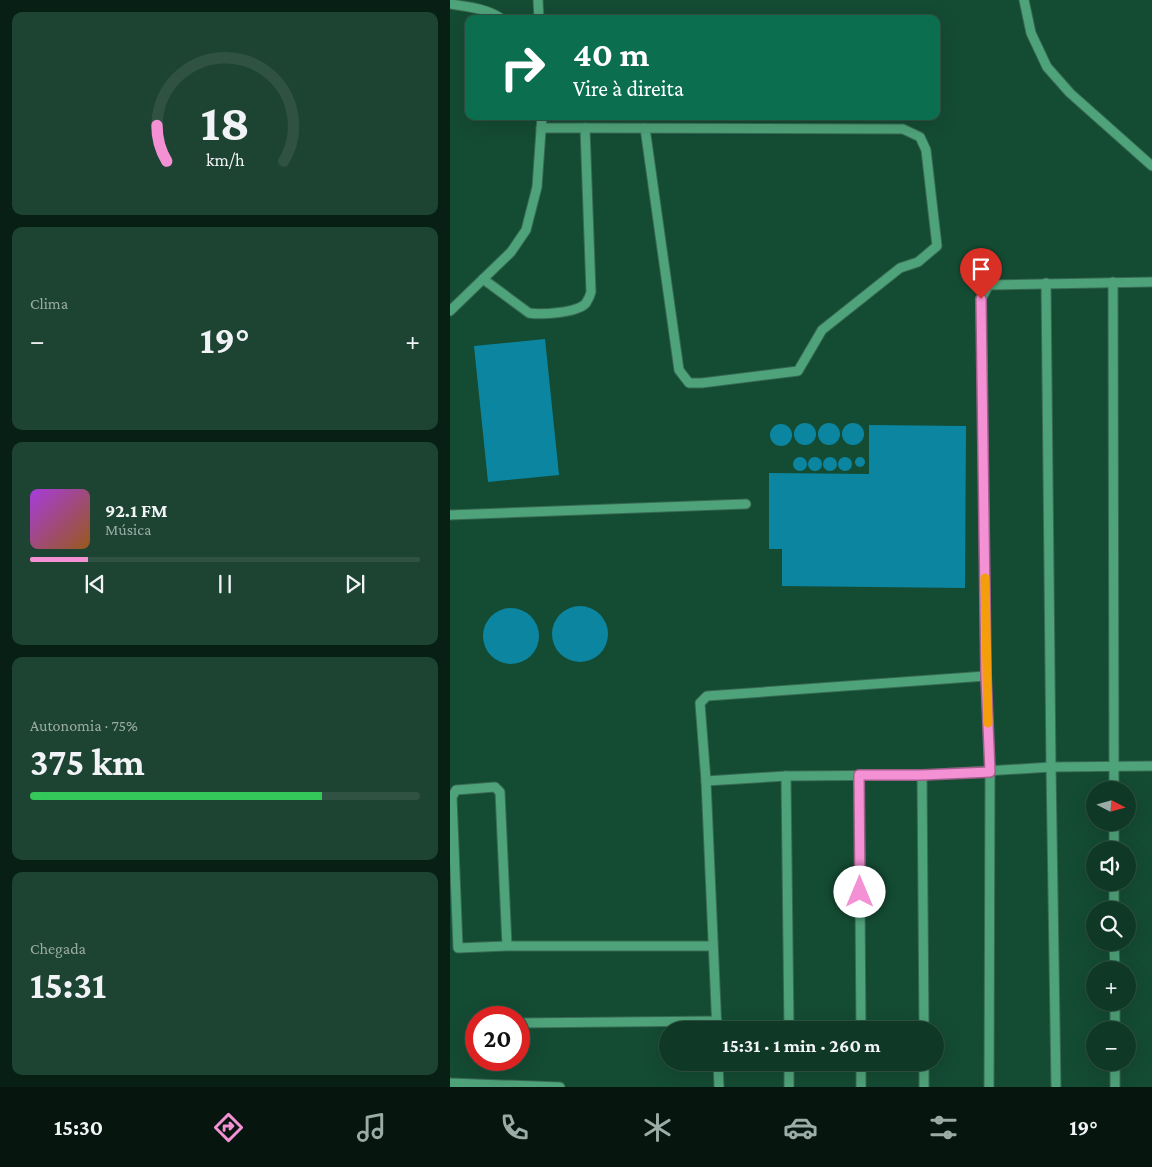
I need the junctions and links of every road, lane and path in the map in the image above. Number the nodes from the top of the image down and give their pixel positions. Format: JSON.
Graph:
{"nodes":[{"id":1,"x":456,"y":0,"type":"edge"},
{"id":2,"x":538,"y":0,"type":"edge"},
{"id":3,"x":1024,"y":0,"type":"edge"},
{"id":4,"x":450,"y":4,"type":"edge"},
{"id":5,"x":497,"y":15,"type":"edge"},
{"id":6,"x":539,"y":15,"type":"edge"},
{"id":7,"x":542,"y":120,"type":"edge"},
{"id":8,"x":541,"y":128,"type":"junction"},
{"id":9,"x":585,"y":128,"type":"junction"},
{"id":10,"x":645,"y":128,"type":"junction"},
{"id":11,"x":1152,"y":166,"type":"edge"},
{"id":12,"x":483,"y":279,"type":"junction"},
{"id":13,"x":1113,"y":282,"type":"junction"},
{"id":14,"x":1152,"y":282,"type":"edge"},
{"id":15,"x":1046,"y":283,"type":"junction"},
{"id":16,"x":450,"y":311,"type":"edge"},
{"id":17,"x":746,"y":504,"type":"dead end"},
{"id":18,"x":450,"y":515,"type":"edge"},
{"id":19,"x":986,"y":676,"type":"junction"},
{"id":20,"x":1113,"y":766,"type":"junction"},
{"id":21,"x":1152,"y":766,"type":"edge"},
{"id":22,"x":1051,"y":767,"type":"junction"},
{"id":23,"x":990,"y":772,"type":"junction"},
{"id":24,"x":859,"y":775,"type":"junction"},
{"id":25,"x":922,"y":775,"type":"junction"},
{"id":26,"x":786,"y":776,"type":"junction"},
{"id":27,"x":706,"y":781,"type":"junction"},
{"id":28,"x":1114,"y":781,"type":"edge"},
{"id":29,"x":453,"y":895,"type":"edge"},
{"id":30,"x":507,"y":946,"type":"junction"},
{"id":31,"x":712,"y":946,"type":"junction"},
{"id":32,"x":717,"y":1021,"type":"edge"},
{"id":33,"x":789,"y":1021,"type":"edge"},
{"id":34,"x":861,"y":1021,"type":"edge"},
{"id":35,"x":924,"y":1021,"type":"edge"},
{"id":36,"x":530,"y":1023,"type":"edge"},
{"id":37,"x":659,"y":1025,"type":"edge"},
{"id":38,"x":718,"y":1071,"type":"edge"},
{"id":39,"x":789,"y":1071,"type":"edge"},
{"id":40,"x":861,"y":1071,"type":"edge"},
{"id":41,"x":924,"y":1071,"type":"edge"},
{"id":42,"x":1115,"y":1071,"type":"edge"},
{"id":43,"x":450,"y":1083,"type":"edge"},
{"id":44,"x":560,"y":1087,"type":"edge"},
{"id":45,"x":719,"y":1087,"type":"edge"},
{"id":46,"x":789,"y":1087,"type":"edge"},
{"id":47,"x":861,"y":1087,"type":"edge"},
{"id":48,"x":924,"y":1087,"type":"edge"},
{"id":49,"x":989,"y":1087,"type":"edge"},
{"id":50,"x":1056,"y":1087,"type":"edge"},
{"id":51,"x":1115,"y":1087,"type":"edge"}],
"edges":[{"from":1,"to":4,"type":"lane"},
{"from":2,"to":6,"type":"lane"},
{"from":3,"to":11,"type":"lane"},
{"from":4,"to":5,"type":"lane"},
{"from":7,"to":8,"type":"lane"},
{"from":8,"to":9,"type":"lane"},
{"from":8,"to":12,"type":"lane"},
{"from":9,"to":10,"type":"lane"},
{"from":9,"to":12,"type":"lane"},
{"from":10,"to":10,"type":"lane"},
{"from":12,"to":16,"type":"lane"},
{"from":13,"to":14,"type":"lane"},
{"from":13,"to":15,"type":"lane"},
{"from":13,"to":20,"type":"lane"},
{"from":15,"to":19,"type":"lane"},
{"from":15,"to":22,"type":"lane"},
{"from":17,"to":18,"type":"lane"},
{"from":19,"to":23,"type":"lane"},
{"from":19,"to":27,"type":"lane"},
{"from":20,"to":21,"type":"lane"},
{"from":20,"to":22,"type":"lane"},
{"from":20,"to":28,"type":"lane"},
{"from":22,"to":23,"type":"lane"},
{"from":22,"to":50,"type":"lane"},
{"from":23,"to":25,"type":"lane"},
{"from":23,"to":49,"type":"lane"},
{"from":24,"to":25,"type":"lane"},
{"from":24,"to":26,"type":"lane"},
{"from":24,"to":34,"type":"lane"},
{"from":25,"to":35,"type":"lane"},
{"from":26,"to":27,"type":"lane"},
{"from":26,"to":33,"type":"lane"},
{"from":27,"to":31,"type":"lane"},
{"from":29,"to":30,"type":"lane"},
{"from":29,"to":30,"type":"lane"},
{"from":30,"to":31,"type":"lane"},
{"from":31,"to":32,"type":"lane"},
{"from":36,"to":37,"type":"lane"},
{"from":38,"to":45,"type":"lane"},
{"from":39,"to":46,"type":"lane"},
{"from":40,"to":47,"type":"lane"},
{"from":41,"to":48,"type":"lane"},
{"from":42,"to":51,"type":"lane"},
{"from":43,"to":44,"type":"lane"}]}
